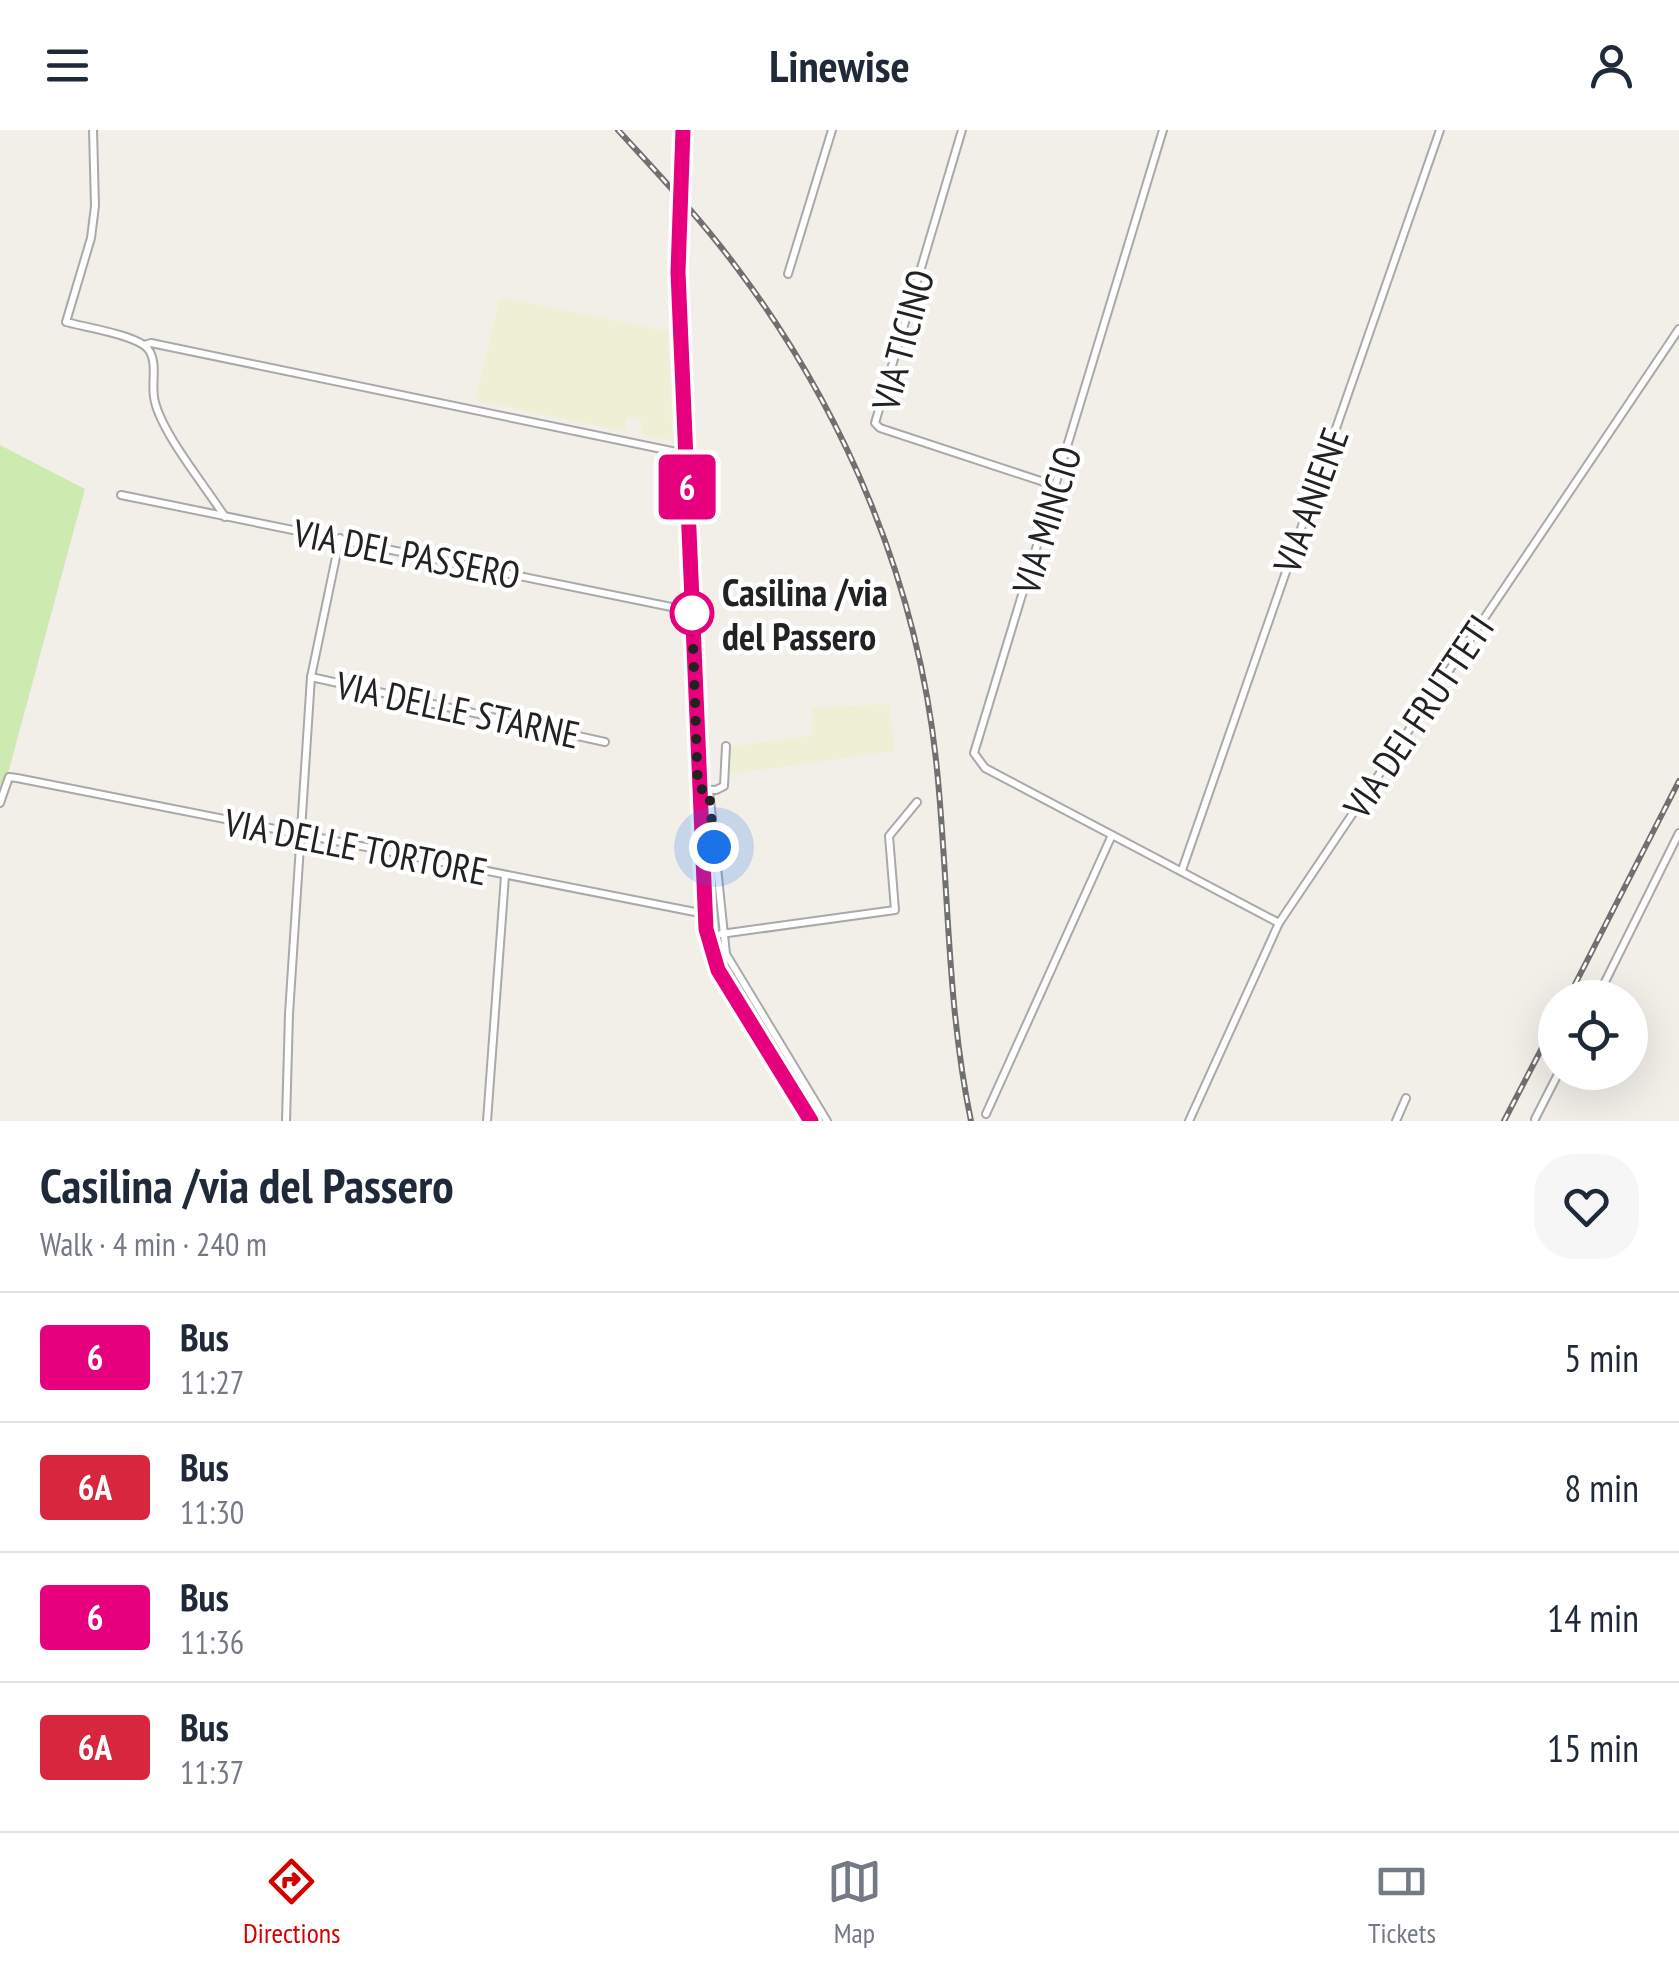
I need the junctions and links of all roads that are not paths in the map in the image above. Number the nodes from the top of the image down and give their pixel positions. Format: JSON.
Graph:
{"nodes":[{"id":1,"x":93,"y":130,"type":"edge"},
{"id":2,"x":683,"y":130,"type":"edge"},
{"id":3,"x":832,"y":130,"type":"edge"},
{"id":4,"x":962,"y":130,"type":"edge"},
{"id":5,"x":1164,"y":130,"type":"edge"},
{"id":6,"x":1440,"y":130,"type":"edge"},
{"id":7,"x":788,"y":274,"type":"dead end"},
{"id":8,"x":1679,"y":328,"type":"edge"},
{"id":9,"x":144,"y":345,"type":"junction"},
{"id":10,"x":686,"y":454,"type":"junction"},
{"id":11,"x":1056,"y":486,"type":"junction"},
{"id":12,"x":121,"y":495,"type":"dead end"},
{"id":13,"x":226,"y":518,"type":"junction"},
{"id":14,"x":340,"y":538,"type":"junction"},
{"id":15,"x":692,"y":611,"type":"junction"},
{"id":16,"x":311,"y":677,"type":"junction"},
{"id":17,"x":604,"y":742,"type":"dead end"},
{"id":18,"x":726,"y":746,"type":"dead end"},
{"id":19,"x":703,"y":790,"type":"junction"},
{"id":20,"x":917,"y":802,"type":"dead end"},
{"id":21,"x":0,"y":803,"type":"edge"},
{"id":22,"x":1679,"y":834,"type":"edge"},
{"id":23,"x":1112,"y":835,"type":"junction"},
{"id":24,"x":303,"y":836,"type":"junction"},
{"id":25,"x":1182,"y":870,"type":"junction"},
{"id":26,"x":505,"y":876,"type":"junction"},
{"id":27,"x":705,"y":914,"type":"junction"},
{"id":28,"x":1279,"y":923,"type":"junction"},
{"id":29,"x":721,"y":934,"type":"junction"},
{"id":30,"x":1607,"y":980,"type":"edge"},
{"id":31,"x":1550,"y":1090,"type":"edge"},
{"id":32,"x":1406,"y":1098,"type":"dead end"},
{"id":33,"x":986,"y":1114,"type":"dead end"},
{"id":34,"x":1536,"y":1119,"type":"edge"},
{"id":35,"x":286,"y":1121,"type":"edge"},
{"id":36,"x":487,"y":1121,"type":"edge"},
{"id":37,"x":811,"y":1121,"type":"edge"},
{"id":38,"x":827,"y":1121,"type":"edge"},
{"id":39,"x":1189,"y":1121,"type":"edge"},
{"id":40,"x":1396,"y":1121,"type":"edge"}],
"edges":[{"from":1,"to":9,"type":"street"},
{"from":2,"to":10,"type":"main road","bridge":true},
{"from":3,"to":7,"type":"street"},
{"from":4,"to":11,"type":"street","name":"VIA TICINO"},
{"from":5,"to":11,"type":"street","name":"VIA MINCIO"},
{"from":6,"to":25,"type":"street","name":"VIA ANIENE"},
{"from":8,"to":28,"type":"street","name":"VIA DEI FRUTTETI"},
{"from":9,"to":10,"type":"street"},
{"from":9,"to":13,"type":"street"},
{"from":10,"to":15,"type":"main road"},
{"from":11,"to":23,"type":"street","name":"VIA MINCIO"},
{"from":12,"to":13,"type":"street","name":"VIA DEL PASSERO"},
{"from":13,"to":14,"type":"street","name":"VIA DEL PASSERO"},
{"from":14,"to":15,"type":"street","name":"VIA DEL PASSERO"},
{"from":14,"to":16,"type":"street"},
{"from":15,"to":19,"type":"main road"},
{"from":16,"to":17,"type":"street","name":"VIA DELLE STARNE"},
{"from":16,"to":24,"type":"street"},
{"from":18,"to":19,"type":"street"},
{"from":19,"to":27,"type":"main road"},
{"from":19,"to":29,"type":"street"},
{"from":20,"to":29,"type":"street"},
{"from":21,"to":24,"type":"street","name":"VIA DELLE TORTORE"},
{"from":22,"to":30,"type":"street"},
{"from":23,"to":25,"type":"street","name":"VIA MINCIO"},
{"from":23,"to":33,"type":"street"},
{"from":24,"to":26,"type":"street","name":"VIA DELLE TORTORE"},
{"from":24,"to":35,"type":"street"},
{"from":25,"to":28,"type":"street","name":"VIA MINCIO"},
{"from":26,"to":27,"type":"street","name":"VIA DELLE TORTORE"},
{"from":26,"to":36,"type":"street"},
{"from":27,"to":37,"type":"main road"},
{"from":28,"to":39,"type":"street","name":"VIA DEI FRUTTETI"},
{"from":29,"to":38,"type":"street"},
{"from":31,"to":34,"type":"street"},
{"from":32,"to":40,"type":"street"}]}
